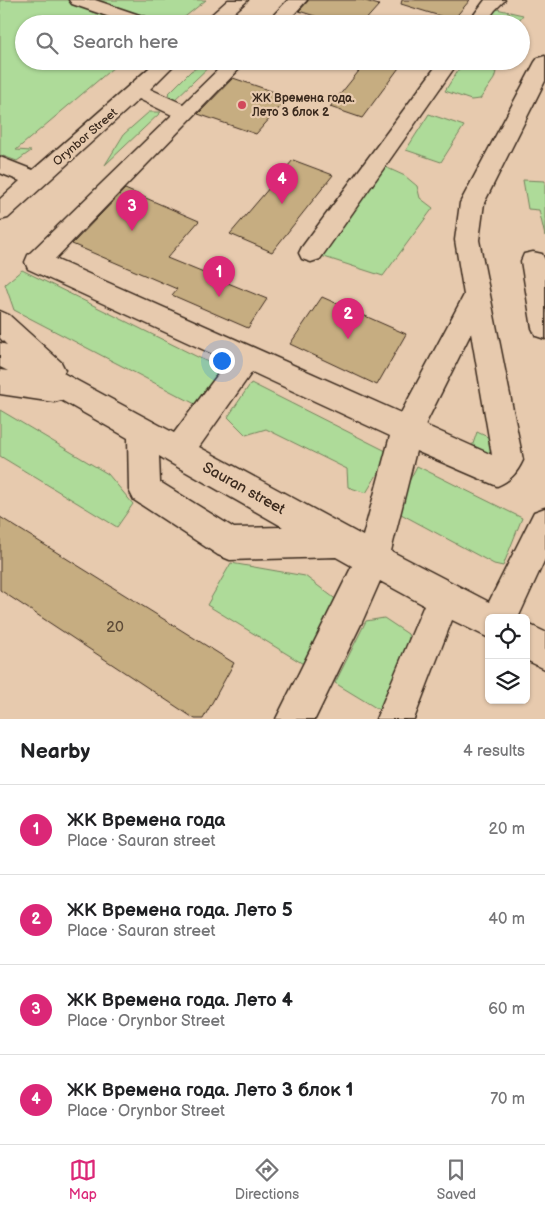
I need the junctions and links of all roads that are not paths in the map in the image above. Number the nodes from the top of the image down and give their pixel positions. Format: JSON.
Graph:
{"nodes":[{"id":1,"x":78,"y":0,"type":"edge"},
{"id":2,"x":237,"y":0,"type":"edge"},
{"id":3,"x":248,"y":0,"type":"edge"},
{"id":4,"x":298,"y":0,"type":"edge"},
{"id":5,"x":496,"y":0,"type":"edge"},
{"id":6,"x":122,"y":15,"type":"edge"},
{"id":7,"x":220,"y":15,"type":"edge"},
{"id":8,"x":232,"y":15,"type":"edge"},
{"id":9,"x":283,"y":15,"type":"edge"},
{"id":10,"x":482,"y":15,"type":"edge"},
{"id":11,"x":545,"y":62,"type":"edge"},
{"id":12,"x":159,"y":70,"type":"edge"},
{"id":13,"x":165,"y":70,"type":"edge"},
{"id":14,"x":229,"y":70,"type":"edge"},
{"id":15,"x":443,"y":70,"type":"edge"},
{"id":16,"x":153,"y":76,"type":"junction"},
{"id":17,"x":138,"y":90,"type":"junction"},
{"id":18,"x":186,"y":113,"type":"junction"},
{"id":19,"x":0,"y":164,"type":"edge"},
{"id":20,"x":37,"y":180,"type":"junction"},
{"id":21,"x":0,"y":212,"type":"edge"},
{"id":22,"x":311,"y":252,"type":"dead end"},
{"id":23,"x":532,"y":261,"type":"dead end"},
{"id":24,"x":477,"y":295,"type":"junction"},
{"id":25,"x":0,"y":322,"type":"edge"},
{"id":26,"x":545,"y":328,"type":"edge"},
{"id":27,"x":0,"y":354,"type":"edge"},
{"id":28,"x":247,"y":357,"type":"junction"},
{"id":29,"x":0,"y":382,"type":"edge"},
{"id":30,"x":75,"y":393,"type":"junction"},
{"id":31,"x":407,"y":430,"type":"junction"},
{"id":32,"x":143,"y":431,"type":"junction"},
{"id":33,"x":178,"y":451,"type":"junction"},
{"id":34,"x":545,"y":523,"type":"edge"},
{"id":35,"x":339,"y":541,"type":"junction"},
{"id":36,"x":373,"y":558,"type":"junction"},
{"id":37,"x":444,"y":597,"type":"junction"},
{"id":38,"x":502,"y":614,"type":"edge"},
{"id":39,"x":485,"y":619,"type":"edge"},
{"id":40,"x":530,"y":643,"type":"edge"},
{"id":41,"x":545,"y":651,"type":"edge"},
{"id":42,"x":295,"y":719,"type":"edge"},
{"id":43,"x":395,"y":719,"type":"edge"}],
"edges":[{"from":1,"to":6,"type":"street"},
{"from":2,"to":7,"type":"street"},
{"from":3,"to":8,"type":"street"},
{"from":4,"to":9,"type":"street"},
{"from":5,"to":10,"type":"street"},
{"from":11,"to":24,"type":"street"},
{"from":12,"to":16,"type":"street","name":"Orynbor Street"},
{"from":13,"to":16,"type":"street"},
{"from":14,"to":18,"type":"street"},
{"from":15,"to":22,"type":"street"},
{"from":16,"to":17,"type":"street","name":"Orynbor Street"},
{"from":17,"to":18,"type":"street"},
{"from":17,"to":20,"type":"street","name":"Orynbor Street"},
{"from":18,"to":28,"type":"street"},
{"from":19,"to":20,"type":"street"},
{"from":20,"to":21,"type":"street","name":"Orynbor Street"},
{"from":23,"to":26,"type":"street"},
{"from":24,"to":31,"type":"street"},
{"from":24,"to":31,"type":"street"},
{"from":25,"to":30,"type":"street"},
{"from":27,"to":30,"type":"street","name":"Sauran street"},
{"from":28,"to":31,"type":"street"},
{"from":28,"to":33,"type":"street"},
{"from":29,"to":30,"type":"street"},
{"from":30,"to":32,"type":"street","name":"Sauran street"},
{"from":31,"to":36,"type":"street"},
{"from":32,"to":33,"type":"street","name":"Sauran street"},
{"from":32,"to":35,"type":"street"},
{"from":33,"to":35,"type":"street","name":"Sauran street"},
{"from":34,"to":38,"type":"street"},
{"from":35,"to":36,"type":"street","name":"Sauran street"},
{"from":36,"to":37,"type":"street","name":"Sauran street"},
{"from":36,"to":42,"type":"street"},
{"from":37,"to":39,"type":"street","name":"Sauran street"},
{"from":37,"to":43,"type":"street"},
{"from":40,"to":41,"type":"street"}]}
